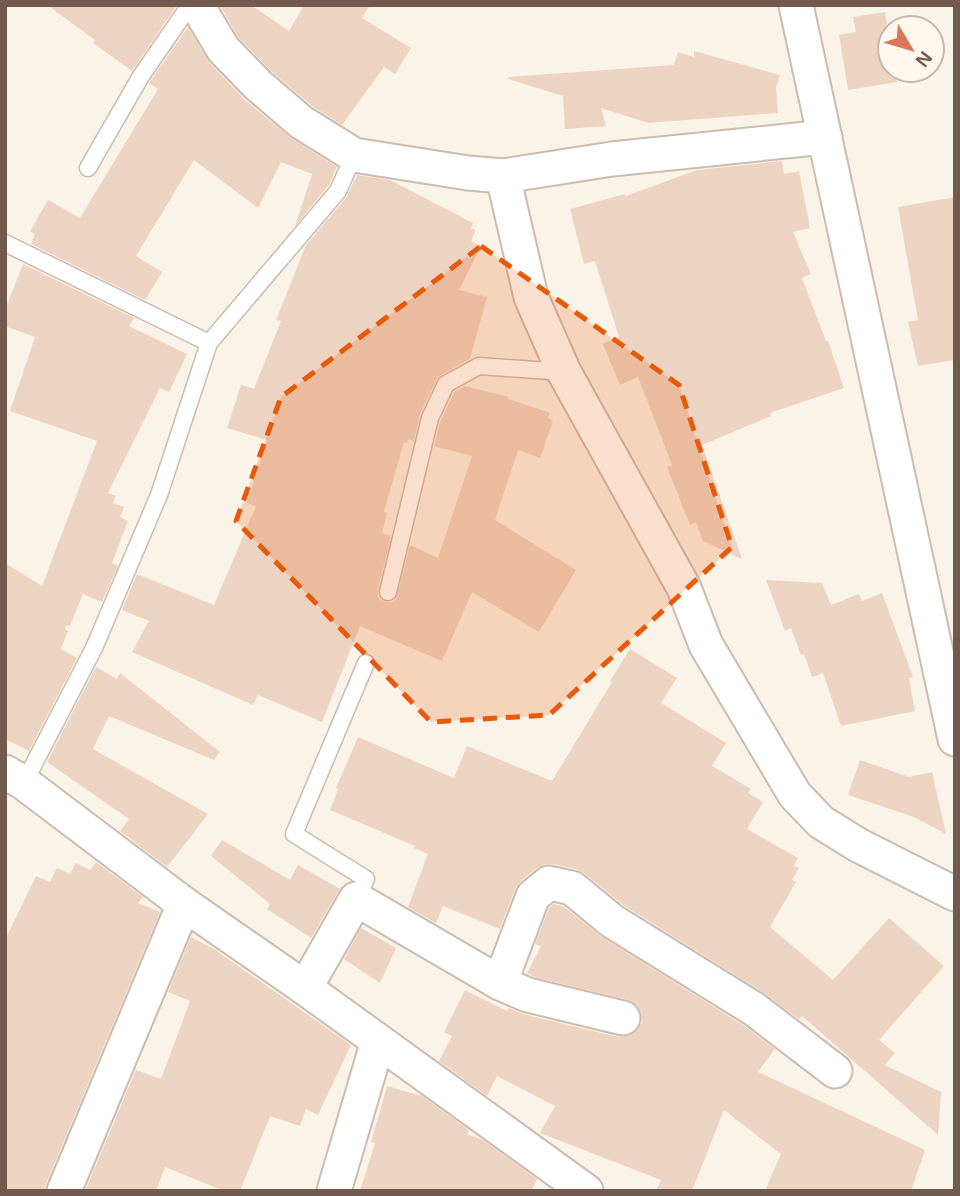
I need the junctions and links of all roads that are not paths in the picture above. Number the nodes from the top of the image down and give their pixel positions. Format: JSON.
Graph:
{"nodes":[{"id":1,"x":190,"y":5,"type":"edge"},
{"id":2,"x":197,"y":5,"type":"edge"},
{"id":3,"x":796,"y":5,"type":"edge"},
{"id":4,"x":825,"y":137,"type":"junction"},
{"id":5,"x":354,"y":155,"type":"junction"},
{"id":6,"x":88,"y":168,"type":"dead end"},
{"id":7,"x":503,"y":176,"type":"junction"},
{"id":8,"x":5,"y":243,"type":"edge"},
{"id":9,"x":209,"y":343,"type":"junction"},
{"id":10,"x":564,"y":372,"type":"junction"},
{"id":11,"x":387,"y":592,"type":"dead end"},
{"id":12,"x":366,"y":663,"type":"dead end"},
{"id":13,"x":955,"y":739,"type":"edge"},
{"id":14,"x":15,"y":778,"type":"edge"},
{"id":15,"x":955,"y":894,"type":"edge"},
{"id":16,"x":356,"y":899,"type":"junction"},
{"id":17,"x":184,"y":905,"type":"junction"},
{"id":18,"x":500,"y":984,"type":"junction"},
{"id":19,"x":304,"y":988,"type":"junction"},
{"id":20,"x":623,"y":1018,"type":"dead end"},
{"id":21,"x":379,"y":1041,"type":"junction"},
{"id":22,"x":835,"y":1071,"type":"dead end"},
{"id":23,"x":64,"y":1191,"type":"edge"},
{"id":24,"x":334,"y":1191,"type":"edge"},
{"id":25,"x":586,"y":1191,"type":"edge"}],
"edges":[{"from":1,"to":6,"type":"lane"},
{"from":2,"to":5,"type":"street"},
{"from":3,"to":4,"type":"street"},
{"from":4,"to":7,"type":"street"},
{"from":4,"to":13,"type":"street"},
{"from":5,"to":7,"type":"street"},
{"from":5,"to":9,"type":"lane"},
{"from":7,"to":10,"type":"street"},
{"from":8,"to":9,"type":"lane"},
{"from":9,"to":14,"type":"lane"},
{"from":10,"to":11,"type":"lane"},
{"from":10,"to":15,"type":"street"},
{"from":12,"to":16,"type":"lane"},
{"from":14,"to":17,"type":"street"},
{"from":16,"to":18,"type":"street"},
{"from":16,"to":19,"type":"street"},
{"from":17,"to":19,"type":"street"},
{"from":17,"to":23,"type":"street"},
{"from":18,"to":20,"type":"street"},
{"from":18,"to":22,"type":"street"},
{"from":19,"to":21,"type":"street"},
{"from":21,"to":24,"type":"street"},
{"from":21,"to":25,"type":"street"}]}
